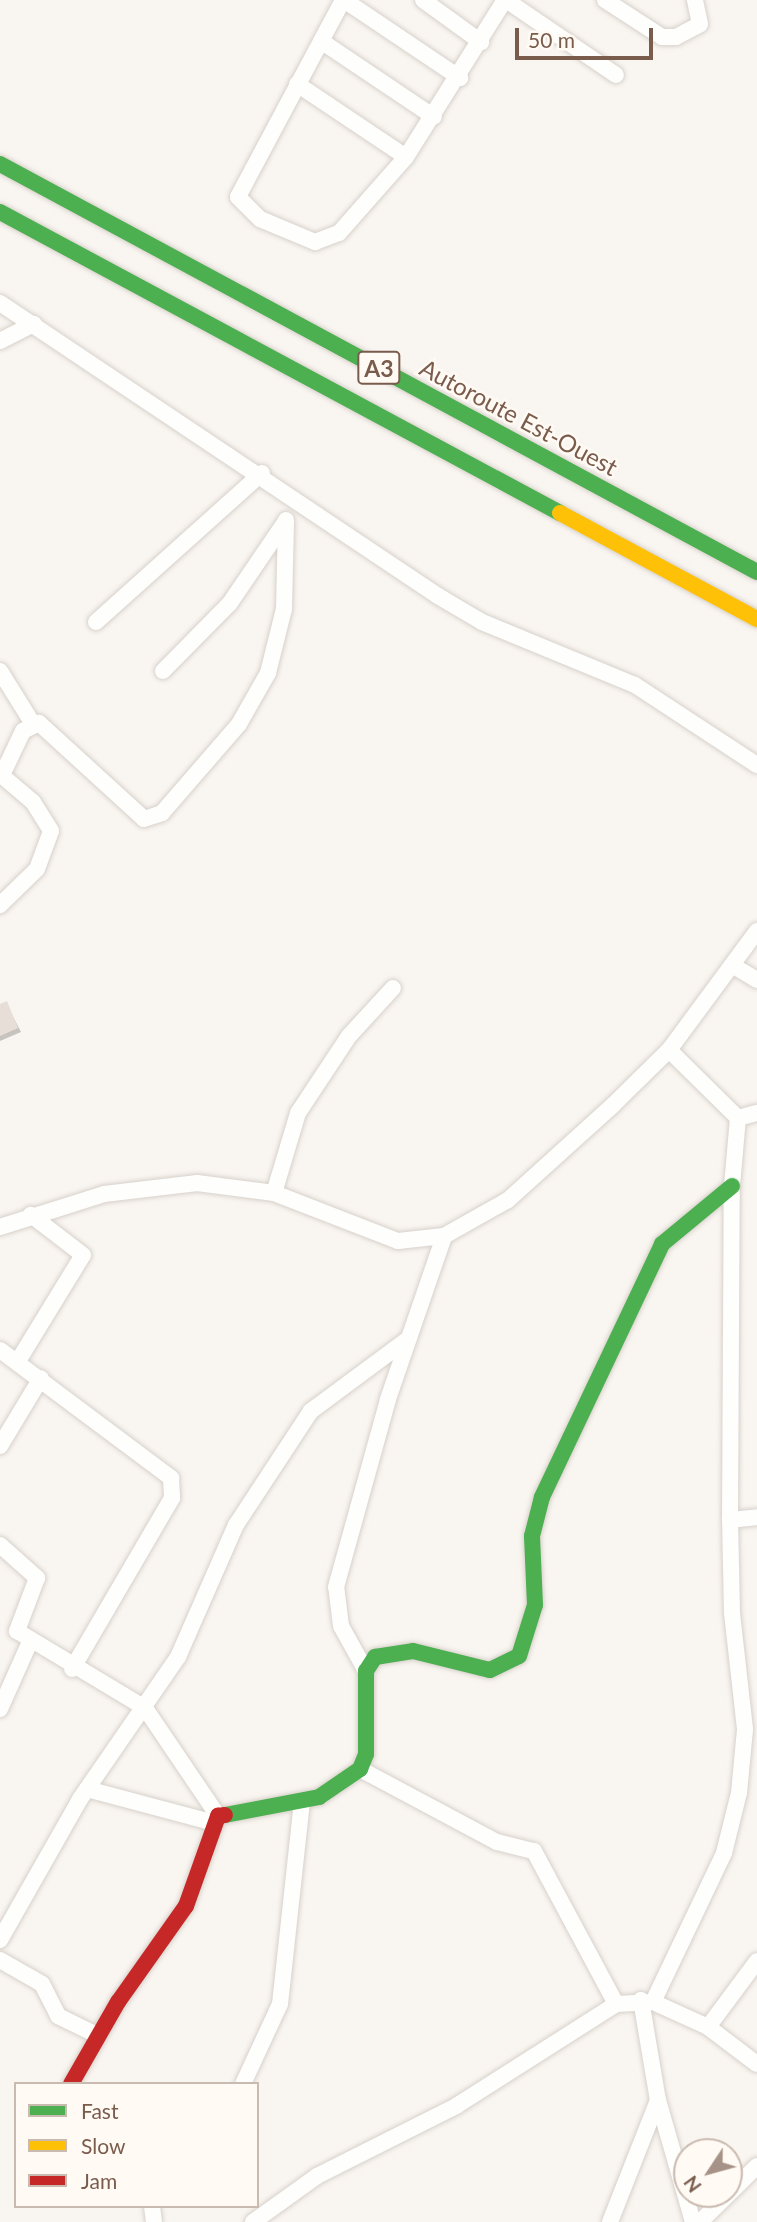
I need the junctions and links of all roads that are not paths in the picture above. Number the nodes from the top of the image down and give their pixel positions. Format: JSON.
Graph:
{"nodes":[{"id":1,"x":344,"y":0,"type":"edge"},
{"id":2,"x":423,"y":0,"type":"edge"},
{"id":3,"x":505,"y":0,"type":"edge"},
{"id":4,"x":606,"y":0,"type":"edge"},
{"id":5,"x":695,"y":0,"type":"edge"},
{"id":6,"x":321,"y":41,"type":"junction"},
{"id":7,"x":481,"y":41,"type":"junction"},
{"id":8,"x":616,"y":75,"type":"dead end"},
{"id":9,"x":460,"y":78,"type":"junction"},
{"id":10,"x":297,"y":84,"type":"junction"},
{"id":11,"x":434,"y":117,"type":"junction"},
{"id":12,"x":406,"y":157,"type":"junction"},
{"id":13,"x":0,"y":164,"type":"edge"},
{"id":14,"x":0,"y":212,"type":"edge"},
{"id":15,"x":0,"y":303,"type":"edge"},
{"id":16,"x":34,"y":324,"type":"junction"},
{"id":17,"x":0,"y":341,"type":"edge"},
{"id":18,"x":262,"y":472,"type":"junction"},
{"id":19,"x":297,"y":498,"type":"junction"},
{"id":20,"x":286,"y":520,"type":"junction"},
{"id":21,"x":757,"y":572,"type":"edge"},
{"id":22,"x":757,"y":619,"type":"edge"},
{"id":23,"x":96,"y":622,"type":"dead end"},
{"id":24,"x":0,"y":671,"type":"edge"},
{"id":25,"x":163,"y":671,"type":"dead end"},
{"id":26,"x":33,"y":724,"type":"junction"},
{"id":27,"x":757,"y":765,"type":"edge"},
{"id":28,"x":1,"y":775,"type":"edge"},
{"id":29,"x":0,"y":905,"type":"edge"},
{"id":30,"x":757,"y":932,"type":"edge"},
{"id":31,"x":732,"y":965,"type":"junction"},
{"id":32,"x":757,"y":980,"type":"edge"},
{"id":33,"x":393,"y":988,"type":"dead end"},
{"id":34,"x":669,"y":1050,"type":"junction"},
{"id":35,"x":757,"y":1113,"type":"edge"},
{"id":36,"x":738,"y":1118,"type":"junction"},
{"id":37,"x":732,"y":1186,"type":"junction"},
{"id":38,"x":274,"y":1193,"type":"junction"},
{"id":39,"x":31,"y":1215,"type":"junction"},
{"id":40,"x":0,"y":1227,"type":"edge"},
{"id":41,"x":444,"y":1236,"type":"junction"},
{"id":42,"x":408,"y":1339,"type":"junction"},
{"id":43,"x":0,"y":1350,"type":"edge"},
{"id":44,"x":18,"y":1361,"type":"junction"},
{"id":45,"x":41,"y":1378,"type":"junction"},
{"id":46,"x":0,"y":1446,"type":"edge"},
{"id":47,"x":757,"y":1517,"type":"edge"},
{"id":48,"x":730,"y":1520,"type":"junction"},
{"id":49,"x":0,"y":1545,"type":"edge"},
{"id":50,"x":29,"y":1644,"type":"junction"},
{"id":51,"x":72,"y":1669,"type":"junction"},
{"id":52,"x":366,"y":1671,"type":"junction"},
{"id":53,"x":145,"y":1708,"type":"junction"},
{"id":54,"x":0,"y":1709,"type":"edge"},
{"id":55,"x":360,"y":1769,"type":"junction"},
{"id":56,"x":87,"y":1789,"type":"junction"},
{"id":57,"x":302,"y":1803,"type":"junction"},
{"id":58,"x":217,"y":1820,"type":"junction"},
{"id":59,"x":0,"y":1940,"type":"edge"},
{"id":60,"x":0,"y":1960,"type":"edge"},
{"id":61,"x":757,"y":1961,"type":"edge"},
{"id":62,"x":647,"y":2001,"type":"junction"},
{"id":63,"x":616,"y":2004,"type":"junction"},
{"id":64,"x":708,"y":2027,"type":"junction"},
{"id":65,"x":97,"y":2035,"type":"junction"},
{"id":66,"x":757,"y":2064,"type":"edge"},
{"id":67,"x":72,"y":2082,"type":"edge"},
{"id":68,"x":244,"y":2082,"type":"edge"},
{"id":69,"x":658,"y":2100,"type":"junction"},
{"id":70,"x":757,"y":2166,"type":"edge"},
{"id":71,"x":253,"y":2222,"type":"edge"},
{"id":72,"x":610,"y":2222,"type":"edge"},
{"id":73,"x":692,"y":2222,"type":"edge"},
{"id":74,"x":700,"y":2222,"type":"edge"}],
"edges":[{"from":1,"to":6,"type":"street"},
{"from":1,"to":9,"type":"street"},
{"from":2,"to":7,"type":"street"},
{"from":3,"to":7,"type":"street"},
{"from":3,"to":8,"type":"street"},
{"from":4,"to":5,"type":"street"},
{"from":6,"to":10,"type":"street"},
{"from":6,"to":11,"type":"street"},
{"from":7,"to":9,"type":"street"},
{"from":9,"to":11,"type":"street"},
{"from":10,"to":12,"type":"street"},
{"from":10,"to":12,"type":"street"},
{"from":11,"to":12,"type":"street"},
{"from":13,"to":21,"type":"main road","name":"Autoroute Est-Ouest","number":"A3"},
{"from":14,"to":22,"type":"main road","number":"A3"},
{"from":15,"to":16,"type":"street"},
{"from":16,"to":17,"type":"street"},
{"from":16,"to":18,"type":"street"},
{"from":18,"to":19,"type":"street"},
{"from":18,"to":23,"type":"street"},
{"from":19,"to":20,"type":"street"},
{"from":19,"to":27,"type":"street"},
{"from":20,"to":25,"type":"street"},
{"from":20,"to":26,"type":"street"},
{"from":24,"to":26,"type":"street"},
{"from":26,"to":28,"type":"street"},
{"from":28,"to":29,"type":"street"},
{"from":30,"to":31,"type":"street"},
{"from":31,"to":32,"type":"street"},
{"from":31,"to":34,"type":"street"},
{"from":33,"to":38,"type":"street"},
{"from":34,"to":36,"type":"street"},
{"from":34,"to":41,"type":"street"},
{"from":35,"to":36,"type":"street"},
{"from":36,"to":37,"type":"street"},
{"from":37,"to":48,"type":"street"},
{"from":37,"to":52,"type":"main road"},
{"from":38,"to":39,"type":"street"},
{"from":38,"to":41,"type":"street"},
{"from":39,"to":40,"type":"street"},
{"from":39,"to":44,"type":"street"},
{"from":41,"to":42,"type":"street"},
{"from":42,"to":52,"type":"street"},
{"from":42,"to":53,"type":"street"},
{"from":43,"to":44,"type":"street"},
{"from":44,"to":45,"type":"street"},
{"from":45,"to":46,"type":"street"},
{"from":45,"to":51,"type":"street"},
{"from":47,"to":48,"type":"street"},
{"from":48,"to":62,"type":"street"},
{"from":49,"to":50,"type":"street"},
{"from":50,"to":51,"type":"street"},
{"from":50,"to":54,"type":"street"},
{"from":51,"to":53,"type":"street"},
{"from":52,"to":55,"type":"main road"},
{"from":53,"to":56,"type":"street"},
{"from":53,"to":58,"type":"street"},
{"from":55,"to":57,"type":"main road"},
{"from":55,"to":63,"type":"street"},
{"from":56,"to":58,"type":"street"},
{"from":56,"to":59,"type":"street"},
{"from":57,"to":58,"type":"main road"},
{"from":57,"to":68,"type":"street"},
{"from":58,"to":65,"type":"main road"},
{"from":60,"to":65,"type":"street"},
{"from":61,"to":64,"type":"street"},
{"from":62,"to":63,"type":"street"},
{"from":62,"to":64,"type":"street"},
{"from":62,"to":69,"type":"street"},
{"from":63,"to":71,"type":"street"},
{"from":64,"to":66,"type":"street"},
{"from":65,"to":67,"type":"main road"},
{"from":69,"to":72,"type":"street"},
{"from":69,"to":73,"type":"street"},
{"from":70,"to":74,"type":"street"}]}
